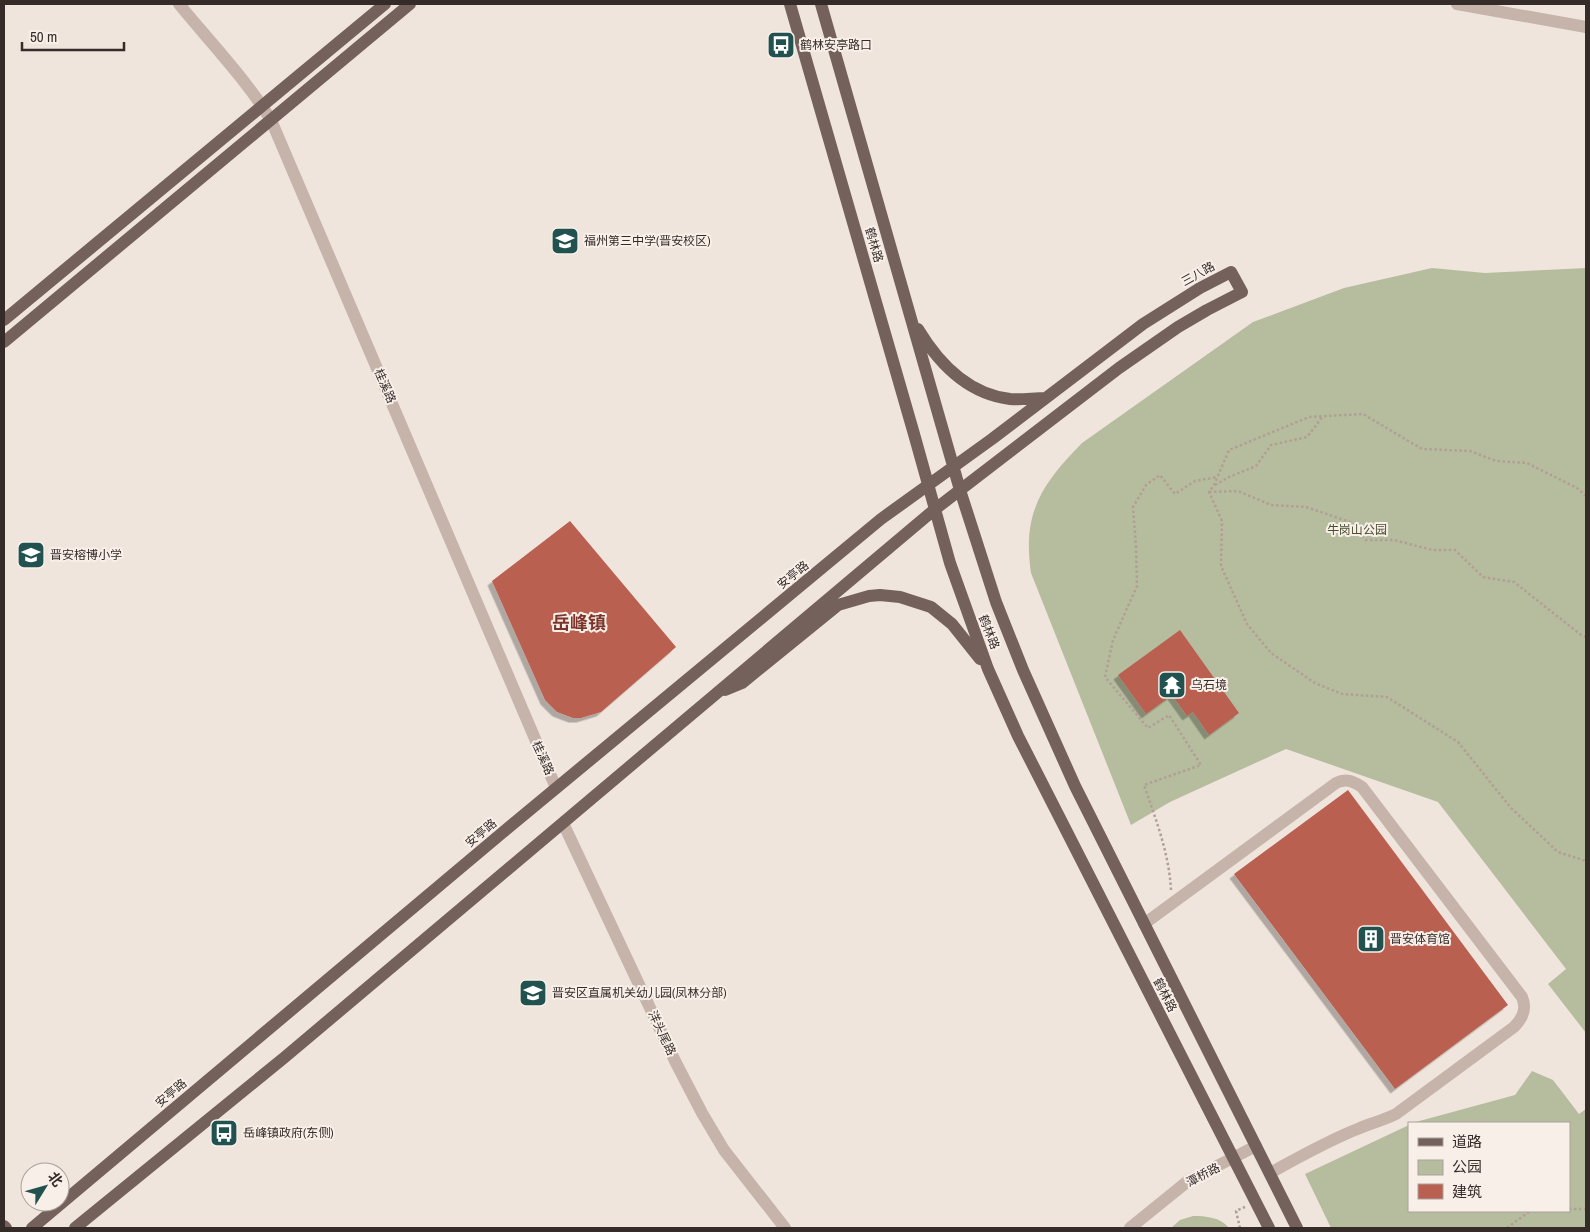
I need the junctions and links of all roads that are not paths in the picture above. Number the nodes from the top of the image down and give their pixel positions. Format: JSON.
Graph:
{"nodes":[{"id":1,"x":179,"y":4,"type":"edge"},
{"id":2,"x":385,"y":4,"type":"edge"},
{"id":3,"x":410,"y":4,"type":"edge"},
{"id":4,"x":790,"y":4,"type":"edge"},
{"id":5,"x":821,"y":4,"type":"edge"},
{"id":6,"x":1457,"y":4,"type":"edge"},
{"id":7,"x":1586,"y":27,"type":"edge"},
{"id":8,"x":262,"y":106,"type":"junction"},
{"id":9,"x":271,"y":120,"type":"junction"},
{"id":10,"x":911,"y":316,"type":"junction"},
{"id":11,"x":4,"y":320,"type":"edge"},
{"id":12,"x":4,"y":342,"type":"edge"},
{"id":13,"x":1045,"y":398,"type":"junction"},
{"id":14,"x":954,"y":466,"type":"junction"},
{"id":15,"x":928,"y":485,"type":"junction"},
{"id":16,"x":960,"y":490,"type":"junction"},
{"id":17,"x":934,"y":510,"type":"junction"},
{"id":18,"x":988,"y":669,"type":"junction"},
{"id":19,"x":716,"y":694,"type":"junction"},
{"id":20,"x":556,"y":788,"type":"junction"},
{"id":21,"x":563,"y":823,"type":"junction"},
{"id":22,"x":1144,"y":924,"type":"junction"},
{"id":23,"x":1256,"y":1146,"type":"junction"},
{"id":24,"x":1233,"y":1159,"type":"junction"},
{"id":25,"x":1270,"y":1173,"type":"junction"},
{"id":26,"x":32,"y":1228,"type":"edge"},
{"id":27,"x":75,"y":1228,"type":"edge"},
{"id":28,"x":786,"y":1228,"type":"edge"},
{"id":29,"x":1130,"y":1228,"type":"edge"},
{"id":30,"x":1268,"y":1228,"type":"edge"},
{"id":31,"x":1297,"y":1228,"type":"edge"}],
"edges":[{"from":1,"to":8,"type":"street","name":"桂溪路"},
{"from":2,"to":8,"type":"main road"},
{"from":3,"to":9,"type":"main road"},
{"from":4,"to":15,"type":"main road","name":"鹤林路"},
{"from":5,"to":10,"type":"main road","name":"鹤林路"},
{"from":6,"to":7,"type":"street"},
{"from":8,"to":9,"type":"street","name":"桂溪路"},
{"from":8,"to":11,"type":"main road"},
{"from":9,"to":12,"type":"main road"},
{"from":9,"to":20,"type":"street","name":"桂溪路"},
{"from":10,"to":13,"type":"main road"},
{"from":10,"to":14,"type":"main road","name":"鹤林路"},
{"from":13,"to":14,"type":"main road","name":"三八路"},
{"from":13,"to":16,"type":"main road","name":"三八路"},
{"from":14,"to":15,"type":"main road","name":"安亭路"},
{"from":14,"to":16,"type":"main road","name":"鹤林路"},
{"from":15,"to":17,"type":"main road","name":"鹤林路"},
{"from":15,"to":20,"type":"main road","name":"安亭路"},
{"from":16,"to":17,"type":"main road"},
{"from":16,"to":22,"type":"main road","name":"鹤林路"},
{"from":17,"to":18,"type":"main road","name":"鹤林路"},
{"from":17,"to":19,"type":"main road"},
{"from":18,"to":19,"type":"main road"},
{"from":18,"to":24,"type":"main road","name":"鹤林路"},
{"from":19,"to":21,"type":"main road"},
{"from":20,"to":26,"type":"main road","name":"安亭路"},
{"from":21,"to":27,"type":"main road"},
{"from":21,"to":28,"type":"street","name":"洋头尾路"},
{"from":22,"to":23,"type":"main road","name":"鹤林路"},
{"from":22,"to":25,"type":"street"},
{"from":23,"to":24,"type":"street","name":"潭桥路"},
{"from":23,"to":25,"type":"main road","name":"鹤林路"},
{"from":24,"to":29,"type":"street","name":"潭桥路"},
{"from":24,"to":30,"type":"main road","name":"鹤林路"},
{"from":25,"to":31,"type":"main road","name":"鹤林路"}]}
